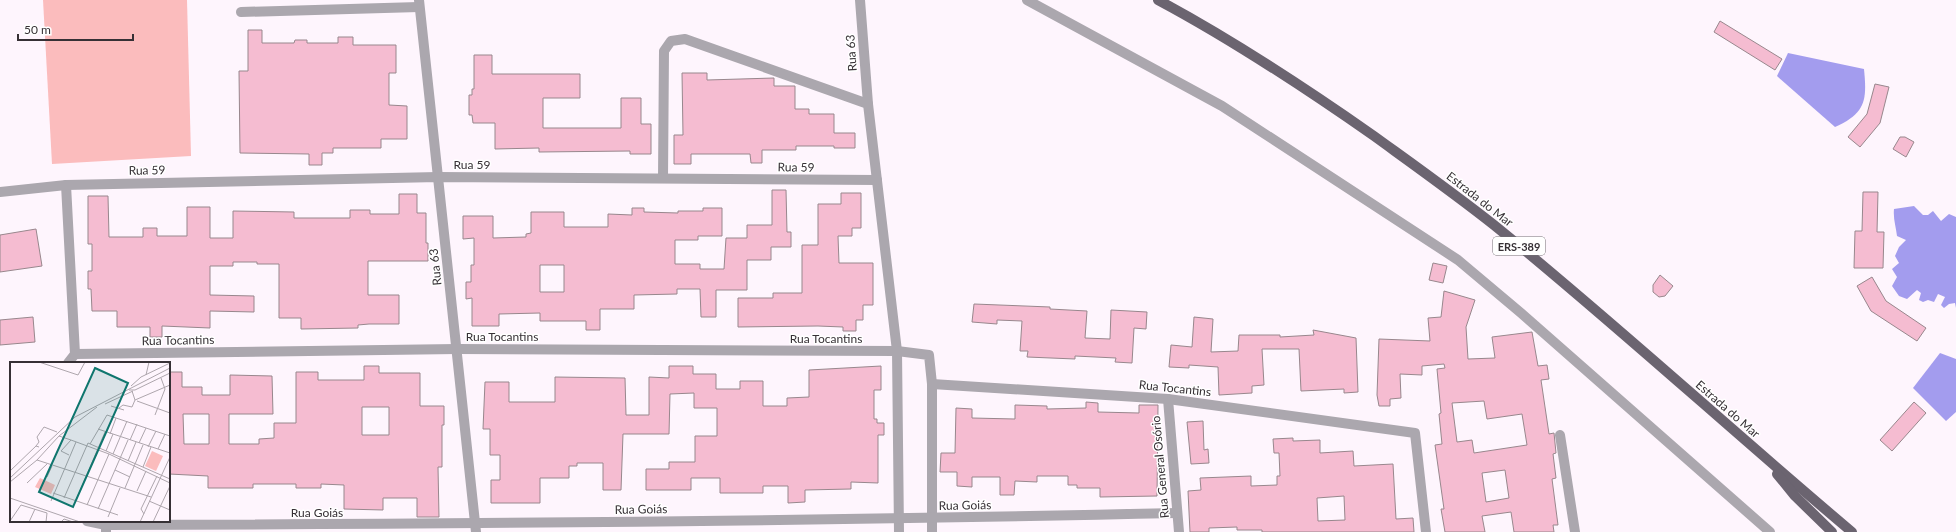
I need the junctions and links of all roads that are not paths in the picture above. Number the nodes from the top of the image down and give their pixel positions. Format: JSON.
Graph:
{"nodes":[{"id":1,"x":860,"y":0,"type":"edge"},
{"id":2,"x":1027,"y":0,"type":"edge"},
{"id":3,"x":1158,"y":0,"type":"edge"},
{"id":4,"x":419,"y":4,"type":"edge"},
{"id":5,"x":241,"y":12,"type":"dead end"},
{"id":6,"x":868,"y":104,"type":"junction"},
{"id":7,"x":438,"y":177,"type":"junction"},
{"id":8,"x":663,"y":178,"type":"junction"},
{"id":9,"x":877,"y":180,"type":"junction"},
{"id":10,"x":66,"y":185,"type":"junction"},
{"id":11,"x":0,"y":192,"type":"edge"},
{"id":12,"x":457,"y":349,"type":"junction"},
{"id":13,"x":897,"y":351,"type":"junction"},
{"id":14,"x":75,"y":354,"type":"junction"},
{"id":15,"x":69,"y":362,"type":"edge"},
{"id":16,"x":932,"y":384,"type":"junction"},
{"id":17,"x":1168,"y":399,"type":"junction"},
{"id":18,"x":1560,"y":435,"type":"dead end"},
{"id":19,"x":1760,"y":454,"type":"junction"},
{"id":20,"x":1177,"y":514,"type":"junction"},
{"id":21,"x":898,"y":519,"type":"junction"},
{"id":22,"x":932,"y":519,"type":"junction"},
{"id":23,"x":89,"y":522,"type":"edge"},
{"id":24,"x":476,"y":528,"type":"edge"},
{"id":25,"x":106,"y":529,"type":"edge"},
{"id":26,"x":899,"y":532,"type":"edge"},
{"id":27,"x":932,"y":532,"type":"edge"},
{"id":28,"x":1179,"y":532,"type":"edge"},
{"id":29,"x":1426,"y":532,"type":"edge"},
{"id":30,"x":1575,"y":532,"type":"edge"},
{"id":31,"x":1770,"y":532,"type":"edge"},
{"id":32,"x":1832,"y":532,"type":"edge"},
{"id":33,"x":1852,"y":532,"type":"edge"}],
"edges":[{"from":1,"to":6,"type":"street","name":"Rua 63"},
{"from":2,"to":31,"type":"street"},
{"from":3,"to":19,"type":"main road","name":"Estrada do Mar","number":"ERS-389"},
{"from":4,"to":5,"type":"street"},
{"from":4,"to":7,"type":"street","name":"Rua 63"},
{"from":6,"to":8,"type":"street"},
{"from":6,"to":9,"type":"street","name":"Rua 63"},
{"from":7,"to":8,"type":"street","name":"Rua 59"},
{"from":7,"to":10,"type":"street","name":"Rua 59"},
{"from":7,"to":12,"type":"street","name":"Rua 63"},
{"from":8,"to":9,"type":"street","name":"Rua 59"},
{"from":9,"to":13,"type":"street","name":"Rua 63"},
{"from":10,"to":11,"type":"street","name":"Rua 59"},
{"from":10,"to":14,"type":"street"},
{"from":12,"to":13,"type":"street","name":"Rua Tocantins"},
{"from":12,"to":14,"type":"street","name":"Rua Tocantins"},
{"from":12,"to":24,"type":"street","name":"Rua 63"},
{"from":13,"to":16,"type":"street","name":"Rua Tocantins"},
{"from":13,"to":21,"type":"street","name":"Rua 63"},
{"from":14,"to":15,"type":"street"},
{"from":16,"to":17,"type":"street","name":"Rua Tocantins"},
{"from":16,"to":22,"type":"street"},
{"from":17,"to":20,"type":"street","name":"Rua General Osório"},
{"from":17,"to":29,"type":"street","name":"Rua Tocantins"},
{"from":18,"to":30,"type":"street"},
{"from":19,"to":32,"type":"main road"},
{"from":19,"to":33,"type":"main road","name":"Estrada do Mar","number":"ERS-389"},
{"from":20,"to":22,"type":"street","name":"Rua Goiás"},
{"from":20,"to":28,"type":"street","name":"Rua General Osório"},
{"from":21,"to":22,"type":"street","name":"Rua Goiás"},
{"from":21,"to":24,"type":"street","name":"Rua Goiás"},
{"from":21,"to":26,"type":"street","name":"Rua 63"},
{"from":22,"to":27,"type":"street"},
{"from":23,"to":25,"type":"street","name":"Rua Goiás"},
{"from":24,"to":25,"type":"street","name":"Rua Goiás"}]}
